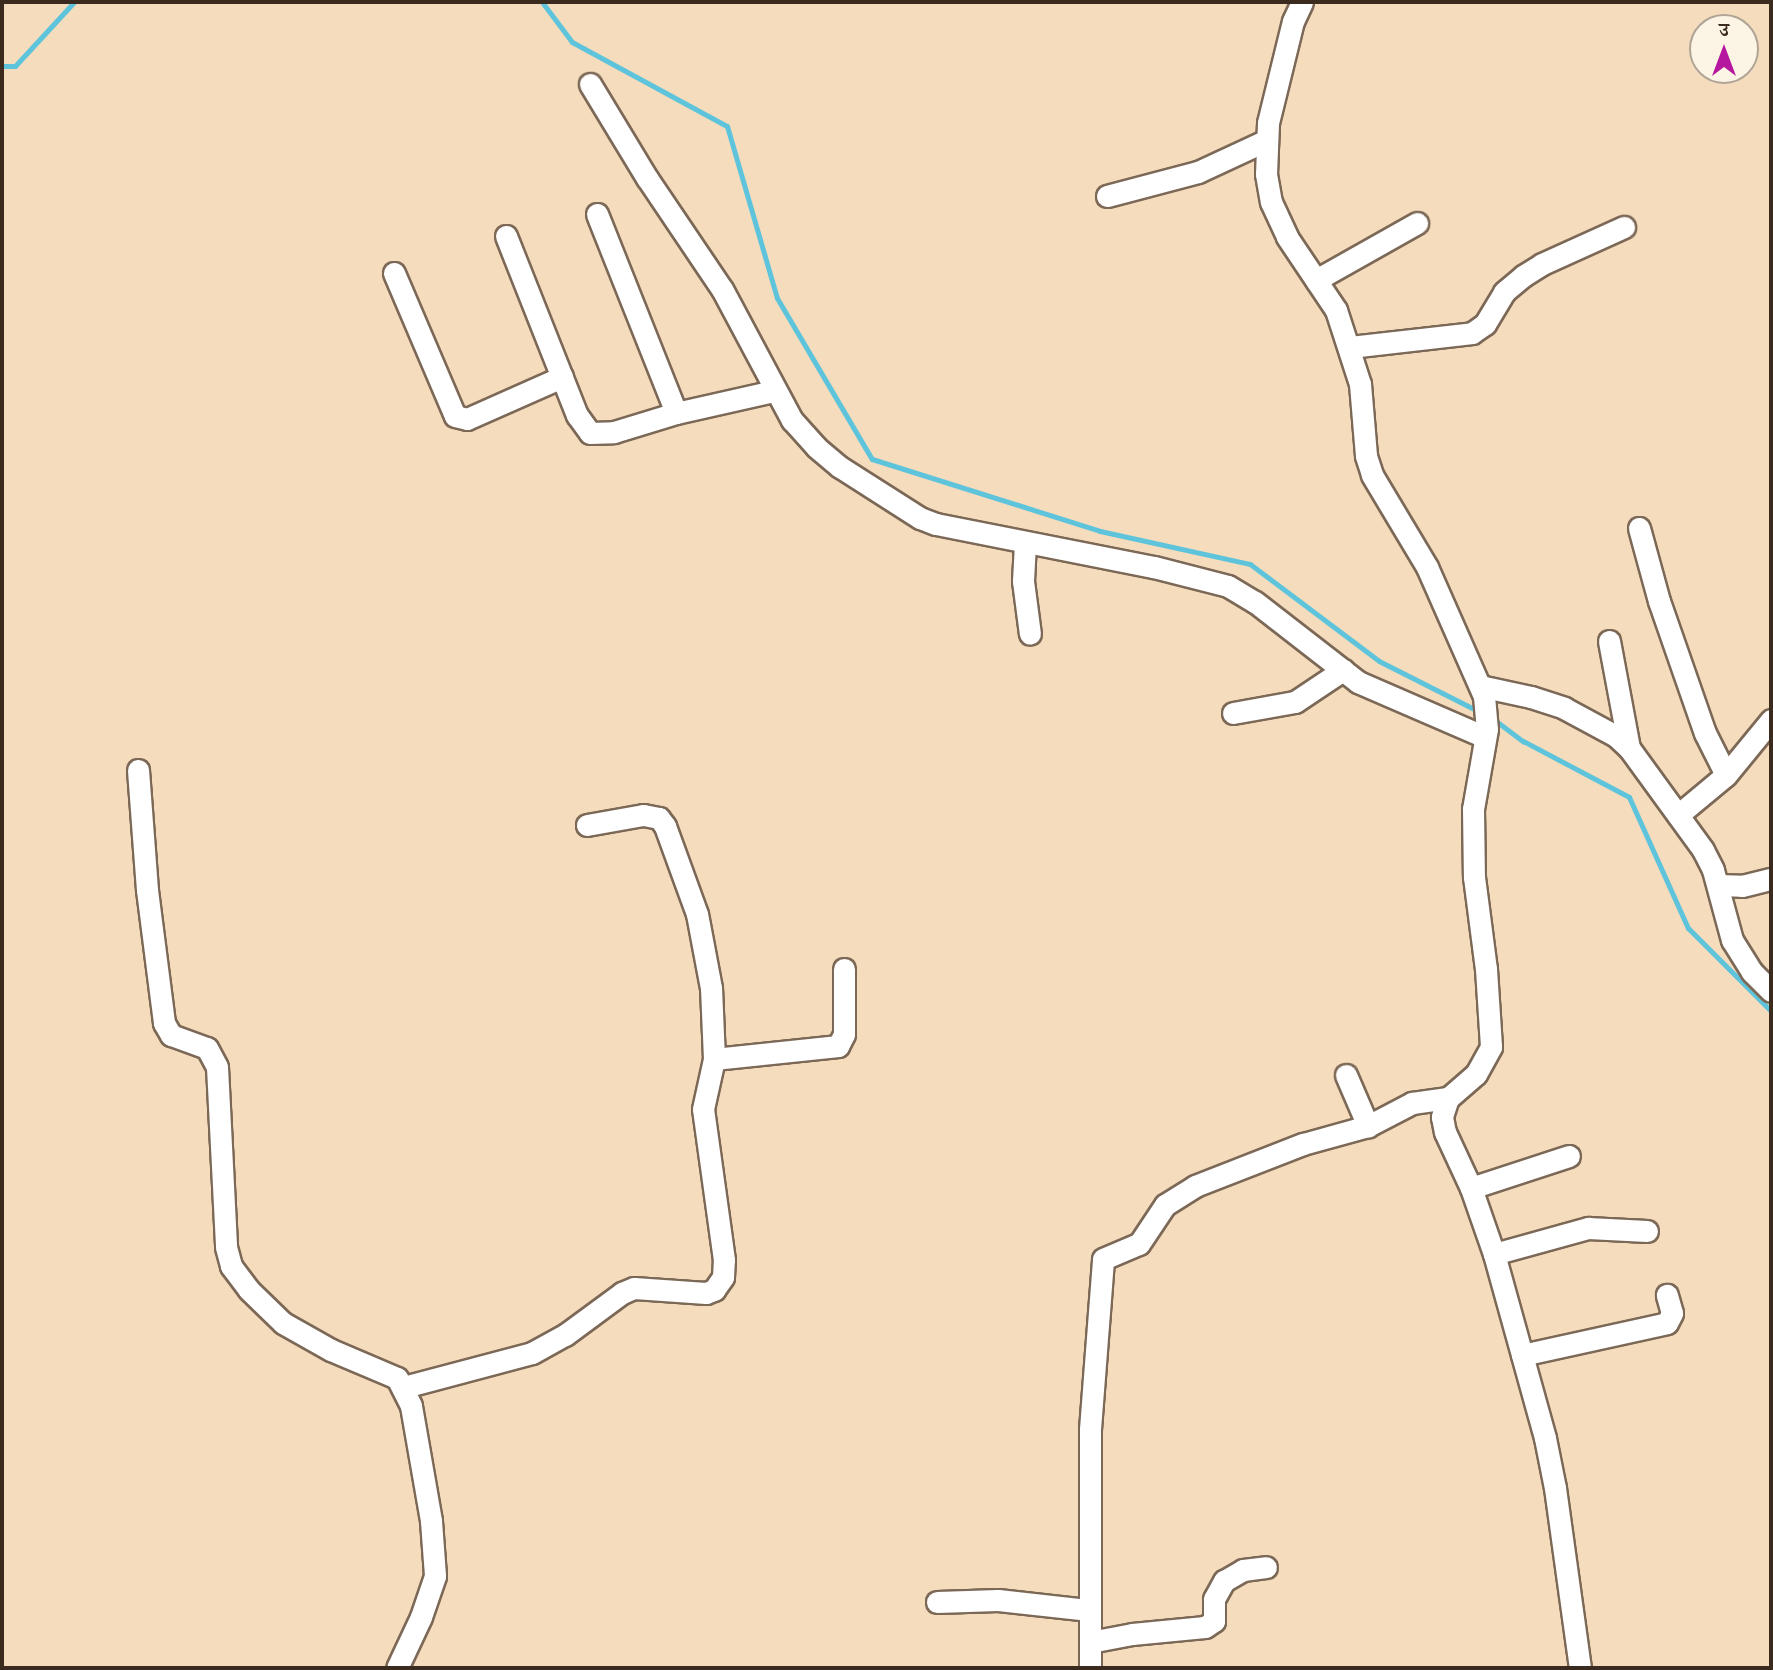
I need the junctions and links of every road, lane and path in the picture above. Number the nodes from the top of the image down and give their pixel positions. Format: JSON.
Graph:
{"nodes":[{"id":1,"x":1302,"y":2,"type":"edge"},
{"id":2,"x":590,"y":84,"type":"dead end"},
{"id":3,"x":1267,"y":140,"type":"junction"},
{"id":4,"x":1107,"y":196,"type":"dead end"},
{"id":5,"x":597,"y":214,"type":"dead end"},
{"id":6,"x":1417,"y":223,"type":"dead end"},
{"id":7,"x":1624,"y":227,"type":"dead end"},
{"id":8,"x":506,"y":236,"type":"dead end"},
{"id":9,"x":394,"y":272,"type":"dead end"},
{"id":10,"x":1316,"y":280,"type":"junction"},
{"id":11,"x":1350,"y":347,"type":"junction"},
{"id":12,"x":562,"y":377,"type":"junction"},
{"id":13,"x":775,"y":391,"type":"junction"},
{"id":14,"x":676,"y":413,"type":"junction"},
{"id":15,"x":1639,"y":528,"type":"dead end"},
{"id":16,"x":1025,"y":543,"type":"junction"},
{"id":17,"x":1030,"y":634,"type":"dead end"},
{"id":18,"x":1609,"y":641,"type":"dead end"},
{"id":19,"x":1343,"y":670,"type":"junction"},
{"id":20,"x":1482,"y":691,"type":"junction"},
{"id":21,"x":1233,"y":713,"type":"dead end"},
{"id":22,"x":1771,"y":720,"type":"edge"},
{"id":23,"x":1486,"y":733,"type":"junction"},
{"id":24,"x":1629,"y":748,"type":"junction"},
{"id":25,"x":138,"y":770,"type":"dead end"},
{"id":26,"x":1726,"y":775,"type":"junction"},
{"id":27,"x":1678,"y":816,"type":"junction"},
{"id":28,"x":587,"y":825,"type":"dead end"},
{"id":29,"x":1771,"y":878,"type":"edge"},
{"id":30,"x":1718,"y":885,"type":"junction"},
{"id":31,"x":844,"y":969,"type":"dead end"},
{"id":32,"x":1771,"y":991,"type":"edge"},
{"id":33,"x":714,"y":1059,"type":"junction"},
{"id":34,"x":1346,"y":1075,"type":"dead end"},
{"id":35,"x":1448,"y":1098,"type":"junction"},
{"id":36,"x":1368,"y":1126,"type":"junction"},
{"id":37,"x":1569,"y":1156,"type":"dead end"},
{"id":38,"x":1471,"y":1188,"type":"junction"},
{"id":39,"x":1647,"y":1231,"type":"dead end"},
{"id":40,"x":1494,"y":1254,"type":"junction"},
{"id":41,"x":1667,"y":1294,"type":"dead end"},
{"id":42,"x":1522,"y":1355,"type":"junction"},
{"id":43,"x":404,"y":1387,"type":"junction"},
{"id":44,"x":1266,"y":1567,"type":"dead end"},
{"id":45,"x":937,"y":1602,"type":"dead end"},
{"id":46,"x":1089,"y":1610,"type":"junction"},
{"id":47,"x":1090,"y":1642,"type":"junction"},
{"id":48,"x":397,"y":1668,"type":"edge"},
{"id":49,"x":1090,"y":1668,"type":"edge"},
{"id":50,"x":1580,"y":1668,"type":"edge"}],
"edges":[{"from":1,"to":3,"type":"street"},
{"from":2,"to":13,"type":"street"},
{"from":3,"to":4,"type":"street"},
{"from":3,"to":10,"type":"street"},
{"from":5,"to":14,"type":"street"},
{"from":6,"to":10,"type":"street"},
{"from":7,"to":11,"type":"street"},
{"from":8,"to":12,"type":"street"},
{"from":9,"to":12,"type":"street"},
{"from":10,"to":11,"type":"street"},
{"from":11,"to":20,"type":"street"},
{"from":12,"to":14,"type":"street"},
{"from":13,"to":14,"type":"street"},
{"from":13,"to":16,"type":"street"},
{"from":15,"to":26,"type":"street"},
{"from":16,"to":17,"type":"street"},
{"from":16,"to":19,"type":"street"},
{"from":18,"to":24,"type":"street"},
{"from":19,"to":21,"type":"street"},
{"from":19,"to":23,"type":"street"},
{"from":20,"to":23,"type":"street"},
{"from":20,"to":24,"type":"street"},
{"from":22,"to":26,"type":"street"},
{"from":23,"to":35,"type":"street"},
{"from":24,"to":27,"type":"street"},
{"from":25,"to":43,"type":"street"},
{"from":26,"to":27,"type":"street"},
{"from":27,"to":30,"type":"street"},
{"from":28,"to":33,"type":"street"},
{"from":29,"to":30,"type":"street"},
{"from":30,"to":32,"type":"street"},
{"from":31,"to":33,"type":"street"},
{"from":33,"to":43,"type":"street"},
{"from":34,"to":36,"type":"street"},
{"from":35,"to":36,"type":"street"},
{"from":35,"to":38,"type":"street"},
{"from":36,"to":46,"type":"street"},
{"from":37,"to":38,"type":"street"},
{"from":38,"to":40,"type":"street"},
{"from":39,"to":40,"type":"street"},
{"from":40,"to":42,"type":"street"},
{"from":41,"to":42,"type":"street"},
{"from":42,"to":50,"type":"street"},
{"from":43,"to":48,"type":"street"},
{"from":44,"to":47,"type":"street"},
{"from":45,"to":46,"type":"street"},
{"from":46,"to":47,"type":"street"},
{"from":47,"to":49,"type":"street"}]}
